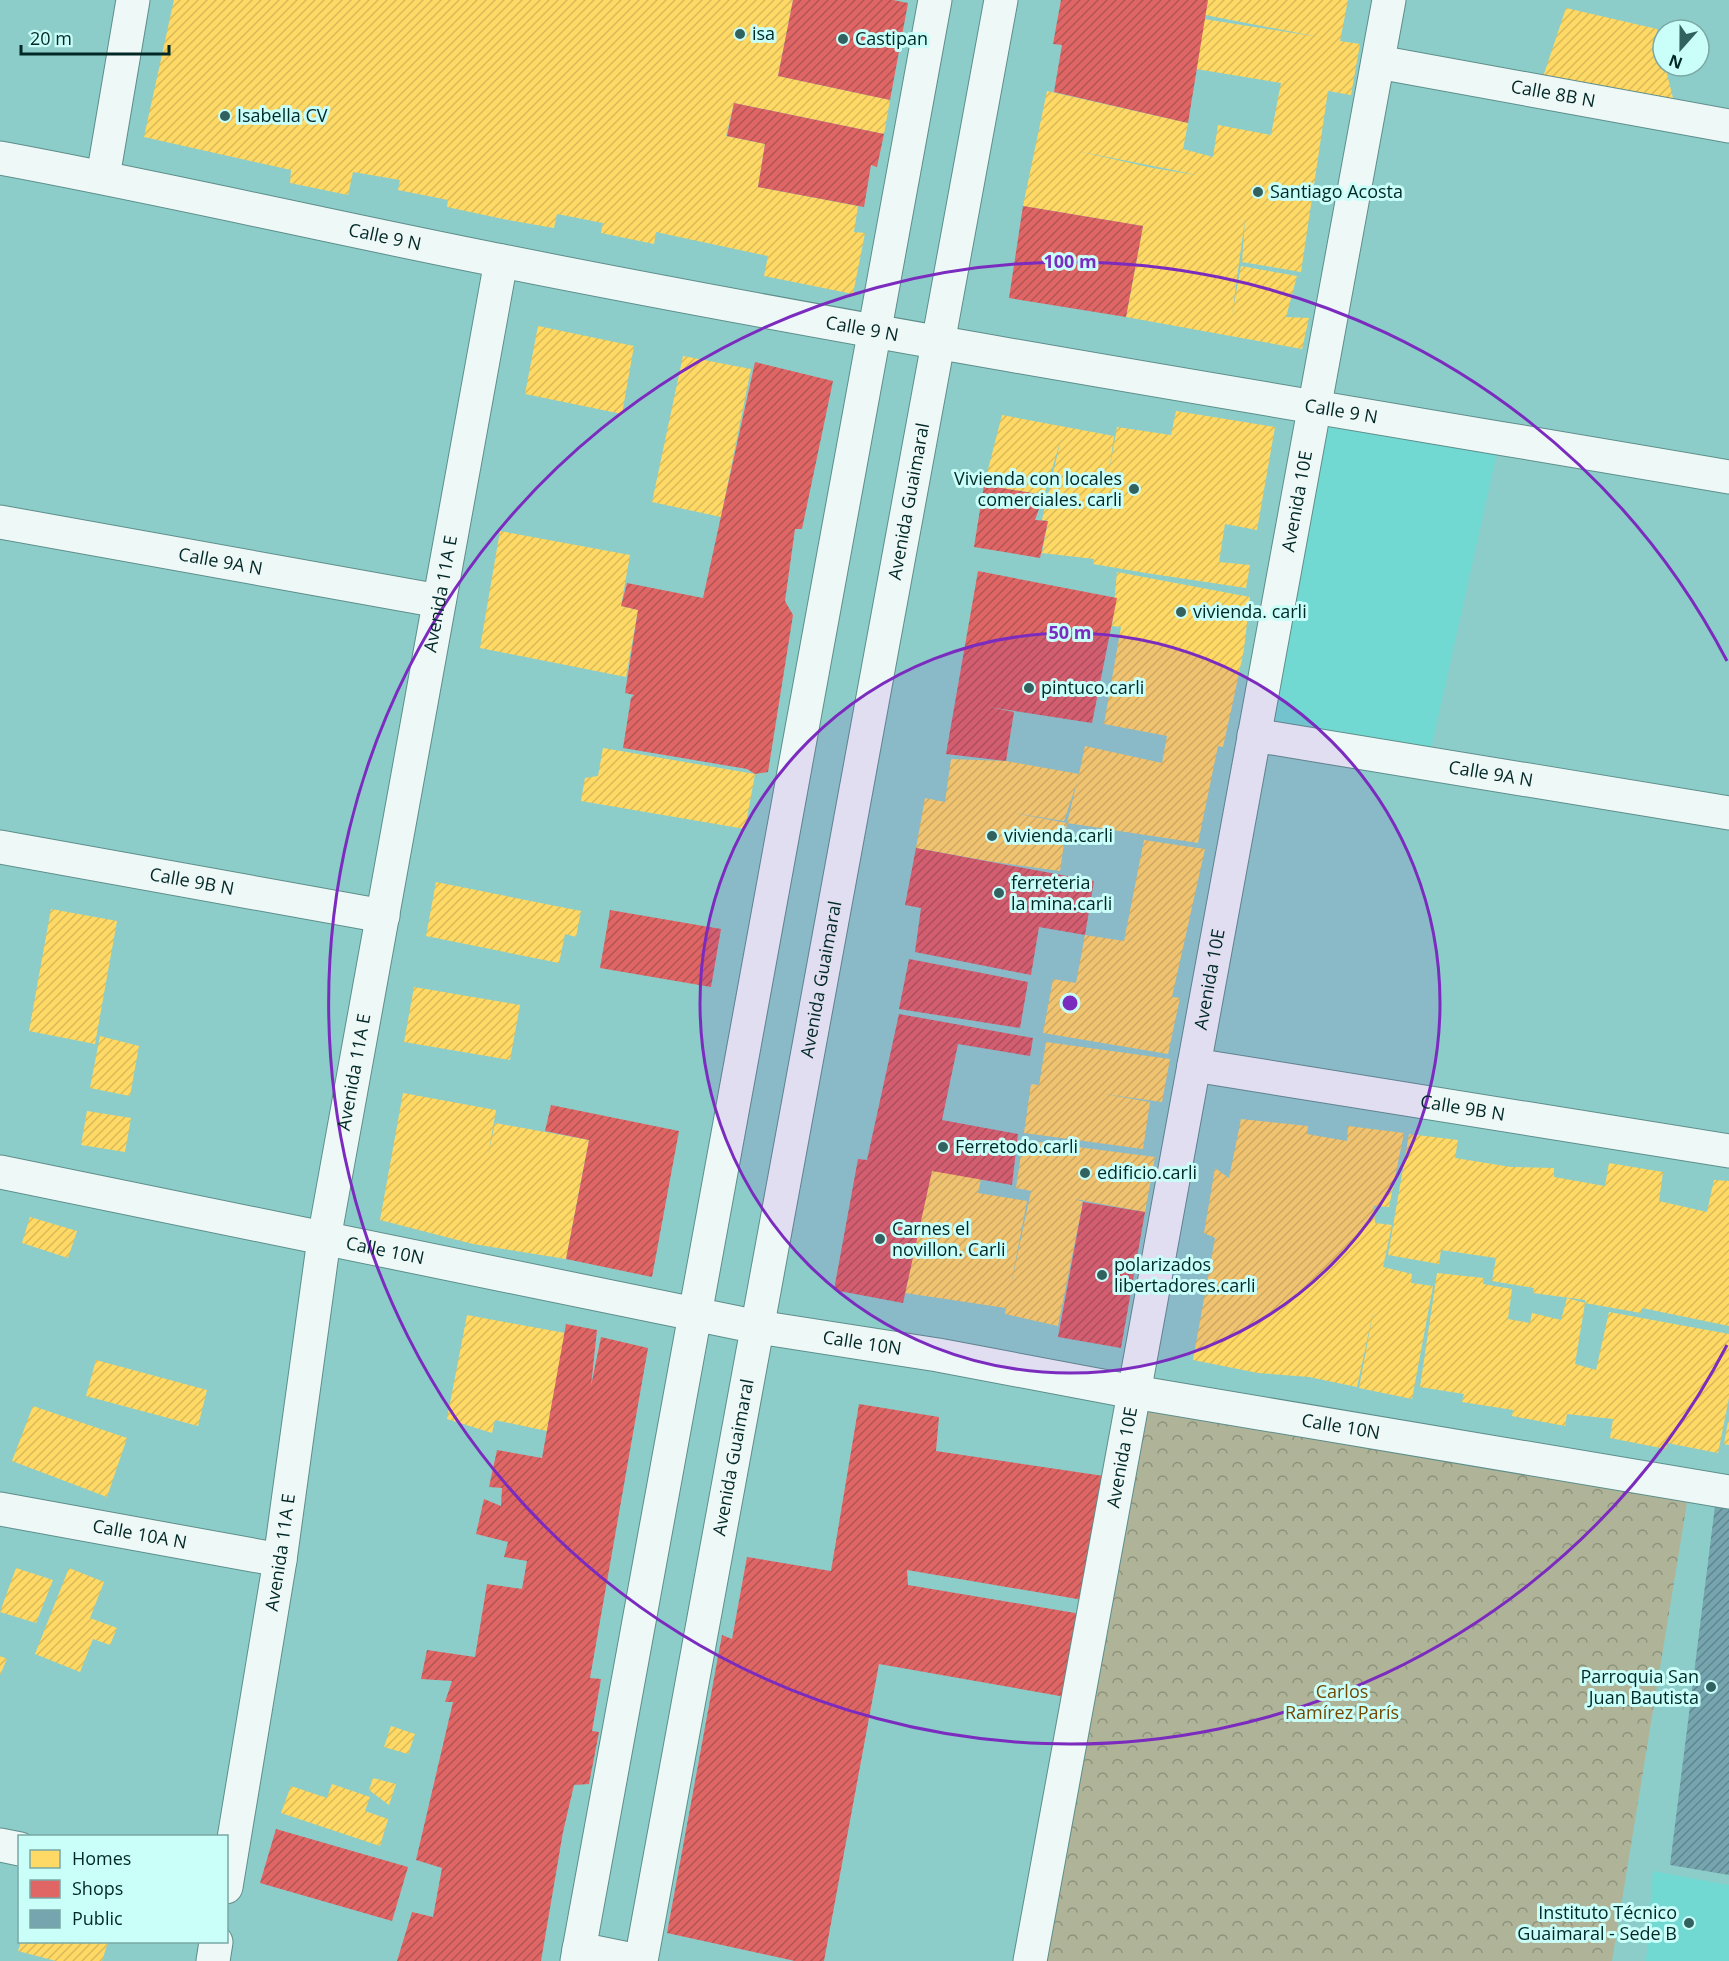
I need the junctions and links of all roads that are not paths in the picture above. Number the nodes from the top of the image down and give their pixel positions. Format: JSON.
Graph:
{"nodes":[{"id":1,"x":133,"y":0,"type":"edge"},
{"id":2,"x":935,"y":0,"type":"edge"},
{"id":3,"x":1001,"y":0,"type":"edge"},
{"id":4,"x":1389,"y":0,"type":"edge"},
{"id":5,"x":1378,"y":62,"type":"junction"},
{"id":6,"x":1729,"y":126,"type":"edge"},
{"id":7,"x":0,"y":158,"type":"edge"},
{"id":8,"x":103,"y":177,"type":"junction"},
{"id":9,"x":501,"y":261,"type":"junction"},
{"id":10,"x":873,"y":330,"type":"junction"},
{"id":11,"x":938,"y":341,"type":"junction"},
{"id":12,"x":1315,"y":406,"type":"junction"},
{"id":13,"x":1729,"y":477,"type":"edge"},
{"id":14,"x":0,"y":522,"type":"edge"},
{"id":15,"x":439,"y":601,"type":"junction"},
{"id":16,"x":1254,"y":735,"type":"junction"},
{"id":17,"x":1729,"y":813,"type":"edge"},
{"id":18,"x":0,"y":847,"type":"edge"},
{"id":19,"x":383,"y":915,"type":"junction"},
{"id":20,"x":1194,"y":1065,"type":"junction"},
{"id":21,"x":1729,"y":1151,"type":"edge"},
{"id":22,"x":0,"y":1172,"type":"edge"},
{"id":23,"x":324,"y":1239,"type":"junction"},
{"id":24,"x":695,"y":1315,"type":"junction"},
{"id":25,"x":758,"y":1327,"type":"junction"},
{"id":26,"x":1134,"y":1392,"type":"junction"},
{"id":27,"x":1729,"y":1492,"type":"edge"},
{"id":28,"x":0,"y":1509,"type":"edge"},
{"id":29,"x":280,"y":1560,"type":"junction"},
{"id":30,"x":0,"y":1845,"type":"edge"},
{"id":31,"x":18,"y":1849,"type":"edge"},
{"id":32,"x":228,"y":1875,"type":"edge"},
{"id":33,"x":216,"y":1943,"type":"edge"},
{"id":34,"x":578,"y":1955,"type":"edge"},
{"id":35,"x":213,"y":1961,"type":"edge"},
{"id":36,"x":640,"y":1961,"type":"edge"},
{"id":37,"x":1030,"y":1961,"type":"edge"}],
"edges":[{"from":1,"to":8,"type":"street"},
{"from":2,"to":10,"type":"street"},
{"from":3,"to":11,"type":"street","name":"Avenida Guaimaral"},
{"from":4,"to":5,"type":"street","name":"Avenida 10E"},
{"from":5,"to":6,"type":"street","name":"Calle 8B N"},
{"from":5,"to":12,"type":"street","name":"Avenida 10E"},
{"from":7,"to":8,"type":"street","name":"Calle 9 N"},
{"from":8,"to":9,"type":"street","name":"Calle 9 N"},
{"from":9,"to":10,"type":"street","name":"Calle 9 N"},
{"from":9,"to":15,"type":"street","name":"Avenida 11A E"},
{"from":10,"to":11,"type":"street","name":"Calle 9 N"},
{"from":10,"to":24,"type":"street"},
{"from":11,"to":12,"type":"street","name":"Calle 9 N"},
{"from":11,"to":25,"type":"street","name":"Avenida Guaimaral"},
{"from":12,"to":13,"type":"street","name":"Calle 9 N"},
{"from":12,"to":16,"type":"street","name":"Avenida 10E"},
{"from":14,"to":15,"type":"street","name":"Calle 9A N"},
{"from":15,"to":19,"type":"street","name":"Avenida 11A E"},
{"from":16,"to":17,"type":"street","name":"Calle 9A N"},
{"from":16,"to":20,"type":"street","name":"Avenida 10E"},
{"from":18,"to":19,"type":"street","name":"Calle 9B N"},
{"from":19,"to":23,"type":"street","name":"Avenida 11A E"},
{"from":20,"to":21,"type":"street","name":"Calle 9B N"},
{"from":20,"to":26,"type":"street","name":"Avenida 10E"},
{"from":22,"to":23,"type":"street","name":"Calle 10N"},
{"from":23,"to":24,"type":"street","name":"Calle 10N"},
{"from":23,"to":29,"type":"street","name":"Avenida 11A E"},
{"from":24,"to":25,"type":"street","name":"Calle 10N"},
{"from":24,"to":34,"type":"street"},
{"from":25,"to":26,"type":"street","name":"Calle 10N"},
{"from":25,"to":36,"type":"street","name":"Avenida Guaimaral"},
{"from":26,"to":27,"type":"street","name":"Calle 10N"},
{"from":26,"to":37,"type":"street","name":"Avenida 10E"},
{"from":28,"to":29,"type":"street","name":"Calle 10A N"},
{"from":29,"to":32,"type":"street","name":"Avenida 11A E"},
{"from":30,"to":31,"type":"street"},
{"from":33,"to":35,"type":"street"},
{"from":34,"to":36,"type":"street"}]}
